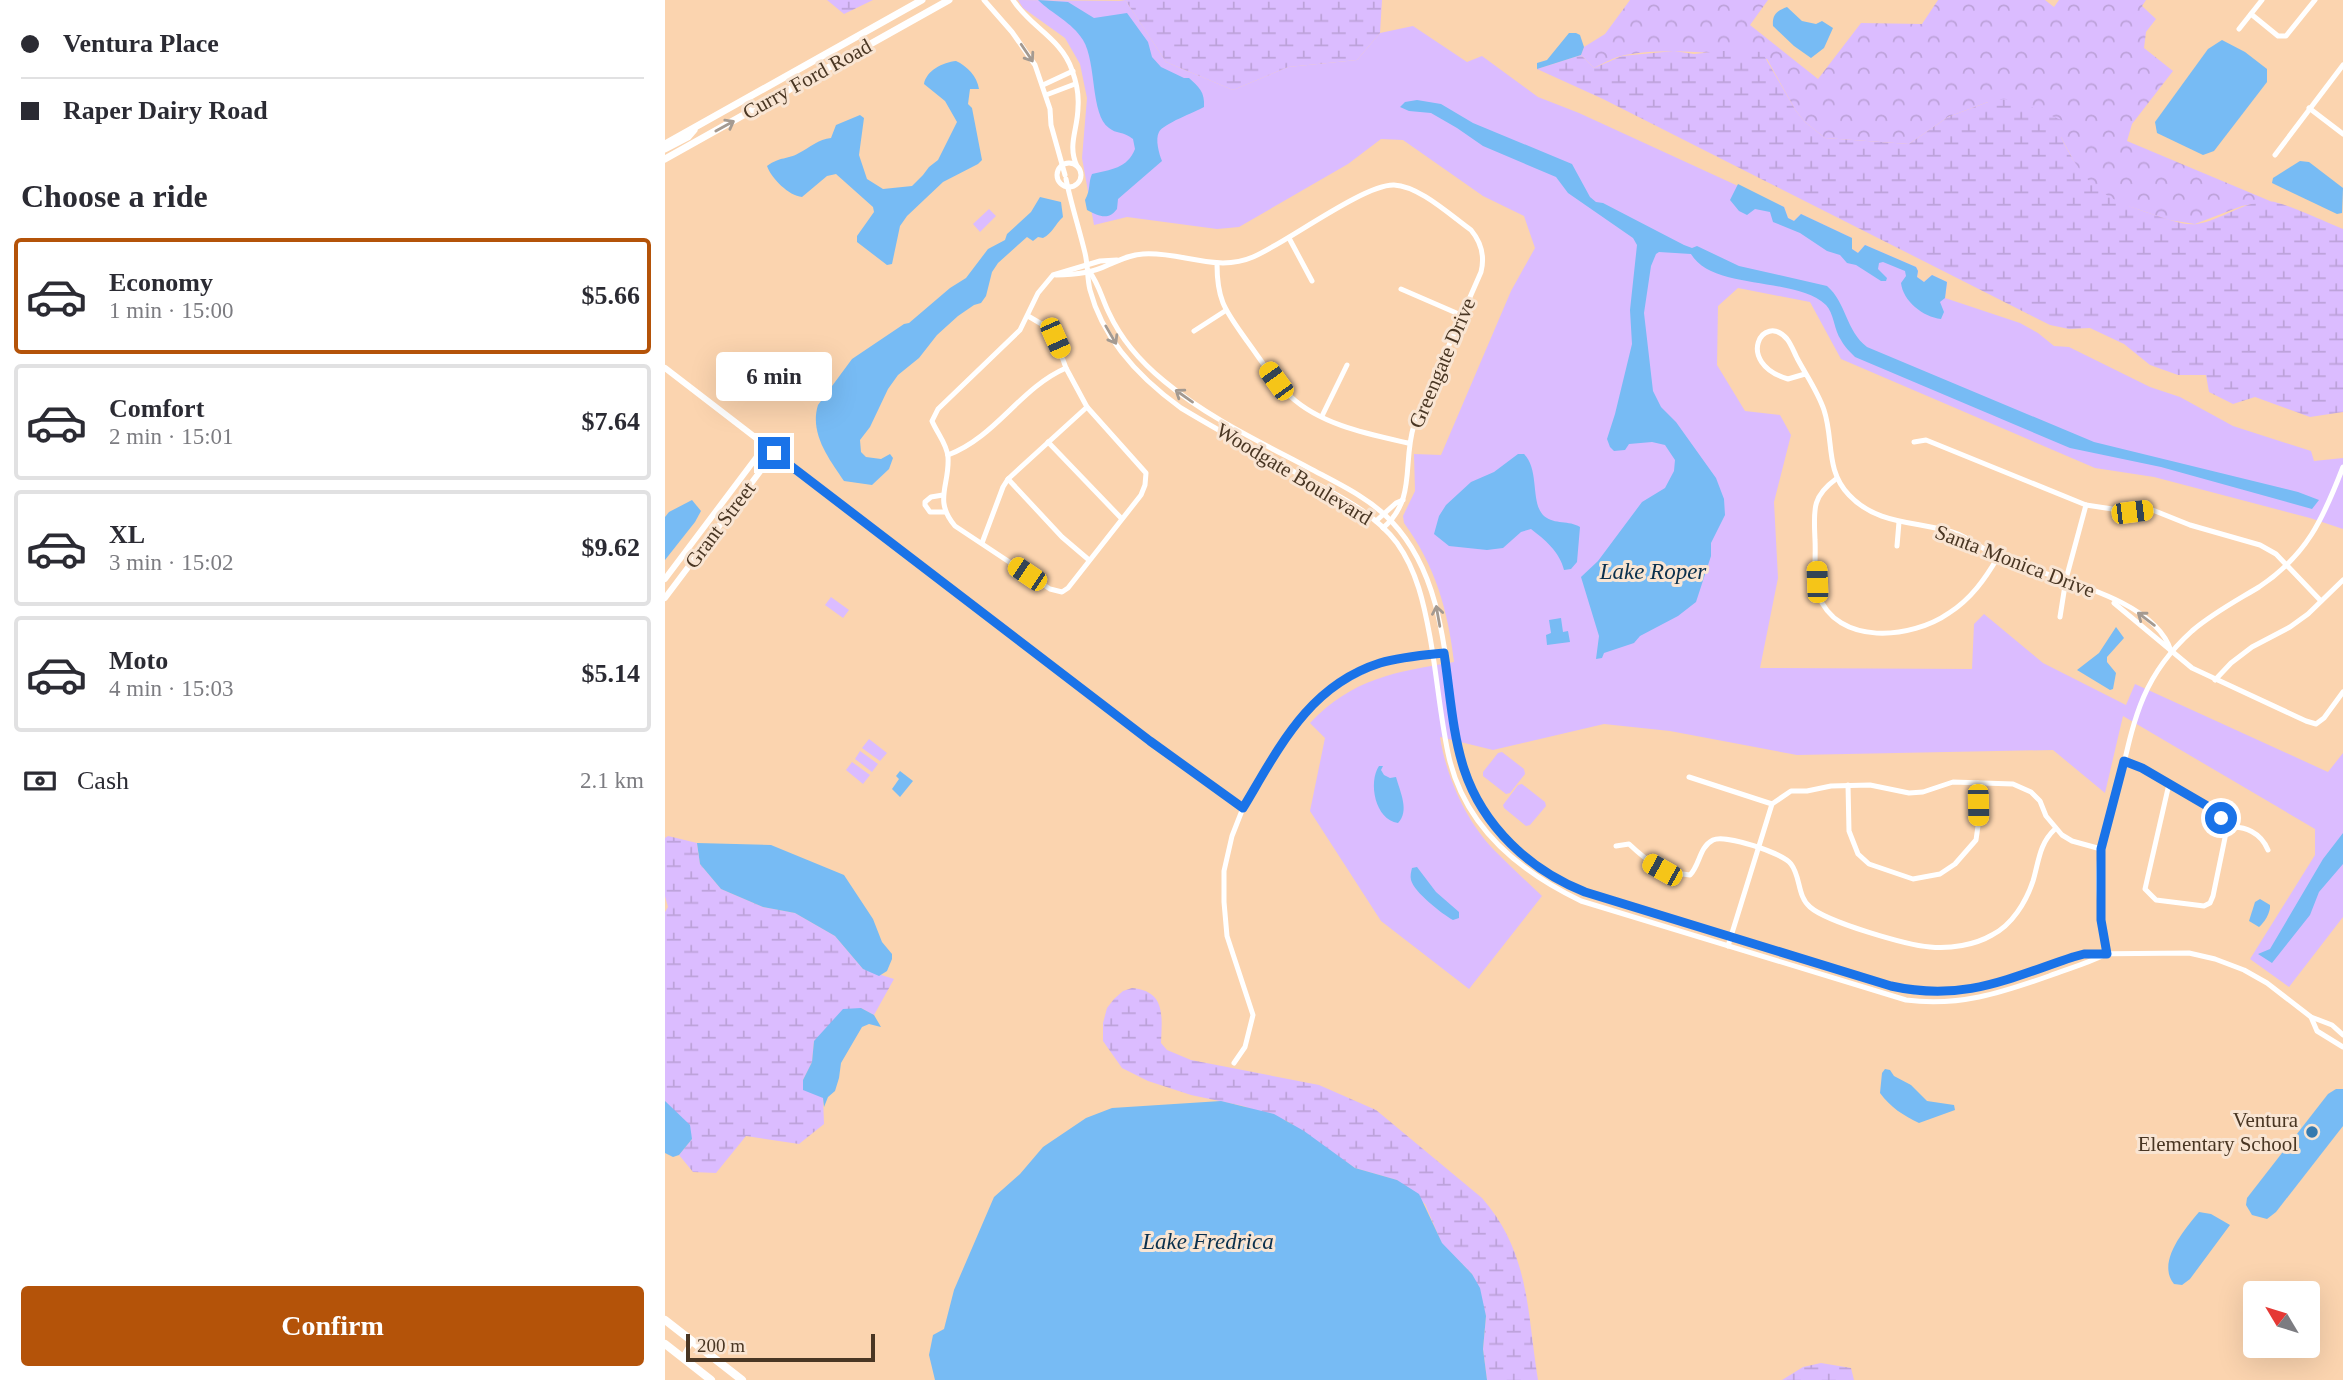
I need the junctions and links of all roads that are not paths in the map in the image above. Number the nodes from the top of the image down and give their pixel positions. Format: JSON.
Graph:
{"nodes":[{"id":1,"x":922,"y":0,"type":"edge"},
{"id":2,"x":949,"y":0,"type":"edge"},
{"id":3,"x":984,"y":0,"type":"edge"},
{"id":4,"x":1013,"y":0,"type":"edge"},
{"id":5,"x":2262,"y":0,"type":"edge"},
{"id":6,"x":2315,"y":0,"type":"edge"},
{"id":7,"x":2252,"y":14,"type":"junction"},
{"id":8,"x":2239,"y":29,"type":"dead end"},
{"id":9,"x":2343,"y":65,"type":"edge"},
{"id":10,"x":1073,"y":71,"type":"junction"},
{"id":11,"x":790,"y":73,"type":"junction"},
{"id":12,"x":1075,"y":83,"type":"junction"},
{"id":13,"x":797,"y":85,"type":"junction"},
{"id":14,"x":1043,"y":85,"type":"junction"},
{"id":15,"x":1046,"y":94,"type":"junction"},
{"id":16,"x":2309,"y":108,"type":"junction"},
{"id":17,"x":699,"y":125,"type":"junction"},
{"id":18,"x":2343,"y":134,"type":"edge"},
{"id":19,"x":665,"y":144,"type":"edge"},
{"id":20,"x":665,"y":149,"type":"edge"},
{"id":21,"x":2275,"y":155,"type":"dead end"},
{"id":22,"x":665,"y":159,"type":"edge"},
{"id":23,"x":1063,"y":165,"type":"junction"},
{"id":24,"x":1077,"y":166,"type":"junction"},
{"id":25,"x":1075,"y":185,"type":"junction"},
{"id":26,"x":1068,"y":187,"type":"junction"},
{"id":27,"x":1073,"y":203,"type":"junction"},
{"id":28,"x":1289,"y":238,"type":"junction"},
{"id":29,"x":1217,"y":264,"type":"junction"},
{"id":30,"x":1089,"y":268,"type":"junction"},
{"id":31,"x":1312,"y":281,"type":"dead end"},
{"id":32,"x":1401,"y":289,"type":"dead end"},
{"id":33,"x":1226,"y":311,"type":"junction"},
{"id":34,"x":1461,"y":315,"type":"junction"},
{"id":35,"x":1028,"y":316,"type":"junction"},
{"id":36,"x":1194,"y":331,"type":"dead end"},
{"id":37,"x":1347,"y":365,"type":"dead end"},
{"id":38,"x":665,"y":368,"type":"edge"},
{"id":39,"x":1066,"y":368,"type":"junction"},
{"id":40,"x":1805,"y":374,"type":"junction"},
{"id":41,"x":1087,"y":408,"type":"junction"},
{"id":42,"x":1322,"y":416,"type":"junction"},
{"id":43,"x":1048,"y":442,"type":"junction"},
{"id":44,"x":1913,"y":442,"type":"dead end"},
{"id":45,"x":1408,"y":443,"type":"junction"},
{"id":46,"x":765,"y":446,"type":"junction"},
{"id":47,"x":774,"y":453,"type":"junction"},
{"id":48,"x":948,"y":455,"type":"junction"},
{"id":49,"x":1307,"y":467,"type":"junction"},
{"id":50,"x":2343,"y":467,"type":"edge"},
{"id":51,"x":1302,"y":476,"type":"junction"},
{"id":52,"x":1008,"y":479,"type":"junction"},
{"id":53,"x":1836,"y":479,"type":"junction"},
{"id":54,"x":943,"y":495,"type":"junction"},
{"id":55,"x":1403,"y":500,"type":"junction"},
{"id":56,"x":2086,"y":505,"type":"junction"},
{"id":57,"x":945,"y":512,"type":"junction"},
{"id":58,"x":1383,"y":513,"type":"junction"},
{"id":59,"x":1121,"y":518,"type":"junction"},
{"id":60,"x":1375,"y":521,"type":"junction"},
{"id":61,"x":1392,"y":521,"type":"junction"},
{"id":62,"x":1899,"y":522,"type":"junction"},
{"id":63,"x":1383,"y":528,"type":"junction"},
{"id":64,"x":982,"y":543,"type":"junction"},
{"id":65,"x":1897,"y":546,"type":"dead end"},
{"id":66,"x":1998,"y":556,"type":"junction"},
{"id":67,"x":1089,"y":560,"type":"junction"},
{"id":68,"x":2287,"y":566,"type":"junction"},
{"id":69,"x":665,"y":579,"type":"edge"},
{"id":70,"x":2066,"y":579,"type":"junction"},
{"id":71,"x":2343,"y":580,"type":"edge"},
{"id":72,"x":665,"y":598,"type":"edge"},
{"id":73,"x":2109,"y":598,"type":"junction"},
{"id":74,"x":2321,"y":601,"type":"junction"},
{"id":75,"x":2060,"y":617,"type":"dead end"},
{"id":76,"x":2171,"y":651,"type":"junction"},
{"id":77,"x":1444,"y":653,"type":"junction"},
{"id":78,"x":1433,"y":654,"type":"junction"},
{"id":79,"x":2215,"y":680,"type":"junction"},
{"id":80,"x":2343,"y":692,"type":"edge"},
{"id":81,"x":1150,"y":741,"type":"joint"},
{"id":82,"x":2124,"y":761,"type":"junction"},
{"id":83,"x":1689,"y":777,"type":"dead end"},
{"id":84,"x":1978,"y":783,"type":"junction"},
{"id":85,"x":2169,"y":784,"type":"junction"},
{"id":86,"x":1848,"y":785,"type":"junction"},
{"id":87,"x":1772,"y":804,"type":"junction"},
{"id":88,"x":1243,"y":808,"type":"junction"},
{"id":89,"x":2227,"y":828,"type":"junction"},
{"id":90,"x":2055,"y":829,"type":"junction"},
{"id":91,"x":1616,"y":845,"type":"dead end"},
{"id":92,"x":1759,"y":848,"type":"junction"},
{"id":93,"x":2101,"y":849,"type":"junction"},
{"id":94,"x":2268,"y":850,"type":"dead end"},
{"id":95,"x":1588,"y":894,"type":"junction"},
{"id":96,"x":1581,"y":901,"type":"junction"},
{"id":97,"x":1591,"y":904,"type":"junction"},
{"id":98,"x":1691,"y":925,"type":"junction"},
{"id":99,"x":1699,"y":928,"type":"junction"},
{"id":100,"x":1688,"y":934,"type":"junction"},
{"id":101,"x":1696,"y":936,"type":"junction"},
{"id":102,"x":1731,"y":937,"type":"junction"},
{"id":103,"x":1728,"y":946,"type":"junction"},
{"id":104,"x":2107,"y":954,"type":"junction"},
{"id":105,"x":2040,"y":968,"type":"junction"},
{"id":106,"x":2044,"y":978,"type":"junction"},
{"id":107,"x":1908,"y":990,"type":"junction"},
{"id":108,"x":1916,"y":992,"type":"junction"},
{"id":109,"x":1906,"y":1000,"type":"junction"},
{"id":110,"x":1915,"y":1001,"type":"junction"},
{"id":111,"x":2311,"y":1017,"type":"junction"},
{"id":112,"x":2343,"y":1035,"type":"edge"},
{"id":113,"x":2343,"y":1046,"type":"edge"},
{"id":114,"x":1234,"y":1063,"type":"dead end"},
{"id":115,"x":665,"y":1320,"type":"edge"},
{"id":116,"x":692,"y":1341,"type":"junction"},
{"id":117,"x":665,"y":1344,"type":"edge"},
{"id":118,"x":682,"y":1358,"type":"junction"},
{"id":119,"x":711,"y":1380,"type":"edge"},
{"id":120,"x":742,"y":1380,"type":"edge"}],
"edges":[{"from":1,"to":11,"type":"main road","name":"Curry Ford Road"},
{"from":2,"to":13,"type":"main road","name":"Curry Ford Road"},
{"from":3,"to":14,"type":"street","name":"Woodgate Boulevard","one_way":true},
{"from":4,"to":10,"type":"street"},
{"from":5,"to":7,"type":"street"},
{"from":6,"to":7,"type":"street"},
{"from":7,"to":8,"type":"street"},
{"from":9,"to":16,"type":"street"},
{"from":10,"to":12,"type":"street"},
{"from":10,"to":14,"type":"street"},
{"from":11,"to":13,"type":"street"},
{"from":11,"to":17,"type":"main road","name":"Curry Ford Road"},
{"from":12,"to":15,"type":"street"},
{"from":12,"to":24,"type":"street"},
{"from":22,"to":13,"type":"main road","name":"Curry Ford Road","one_way":true},
{"from":14,"to":15,"type":"street","name":"Woodgate Boulevard"},
{"from":15,"to":23,"type":"street","name":"Woodgate Boulevard"},
{"from":16,"to":18,"type":"street"},
{"from":16,"to":21,"type":"street"},
{"from":17,"to":19,"type":"main road","name":"Curry Ford Road"},
{"from":17,"to":20,"type":"main road"},
{"from":23,"to":24,"type":"street"},
{"from":23,"to":26,"type":"street","name":"Woodgate Boulevard"},
{"from":23,"to":26,"type":"street"},
{"from":24,"to":25,"type":"street","name":"Woodgate Boulevard"},
{"from":25,"to":26,"type":"street"},
{"from":25,"to":27,"type":"street","name":"Woodgate Boulevard"},
{"from":26,"to":27,"type":"street","name":"Woodgate Boulevard"},
{"from":27,"to":30,"type":"street","name":"Woodgate Boulevard"},
{"from":28,"to":29,"type":"street"},
{"from":28,"to":31,"type":"street"},
{"from":28,"to":34,"type":"street","name":"Greengate Drive"},
{"from":29,"to":30,"type":"street"},
{"from":29,"to":33,"type":"street"},
{"from":30,"to":35,"type":"street"},
{"from":49,"to":30,"type":"street","name":"Woodgate Boulevard","one_way":true},
{"from":30,"to":51,"type":"street","name":"Woodgate Boulevard","one_way":true},
{"from":32,"to":34,"type":"street"},
{"from":33,"to":36,"type":"street"},
{"from":33,"to":42,"type":"street"},
{"from":34,"to":45,"type":"street","name":"Greengate Drive"},
{"from":35,"to":39,"type":"street"},
{"from":35,"to":48,"type":"street"},
{"from":37,"to":42,"type":"street"},
{"from":38,"to":46,"type":"street"},
{"from":39,"to":41,"type":"street"},
{"from":39,"to":48,"type":"street"},
{"from":40,"to":40,"type":"street"},
{"from":40,"to":53,"type":"street"},
{"from":41,"to":43,"type":"street"},
{"from":41,"to":59,"type":"street"},
{"from":42,"to":45,"type":"street"},
{"from":43,"to":52,"type":"street"},
{"from":43,"to":59,"type":"street"},
{"from":44,"to":56,"type":"street"},
{"from":45,"to":55,"type":"street","name":"Greengate Drive"},
{"from":46,"to":47,"type":"street"},
{"from":46,"to":69,"type":"street","name":"Grant Street"},
{"from":47,"to":72,"type":"street","name":"Grant Street"},
{"from":47,"to":81,"type":"street"},
{"from":48,"to":54,"type":"street"},
{"from":49,"to":51,"type":"street"},
{"from":49,"to":58,"type":"street","name":"Woodgate Boulevard"},
{"from":50,"to":68,"type":"street"},
{"from":51,"to":60,"type":"street","name":"Woodgate Boulevard"},
{"from":52,"to":64,"type":"street"},
{"from":52,"to":67,"type":"street"},
{"from":53,"to":62,"type":"street","name":"Santa Monica Drive"},
{"from":53,"to":66,"type":"street"},
{"from":54,"to":57,"type":"street"},
{"from":54,"to":57,"type":"street"},
{"from":55,"to":58,"type":"street"},
{"from":55,"to":61,"type":"street","name":"Greengate Drive"},
{"from":56,"to":68,"type":"street"},
{"from":56,"to":70,"type":"street"},
{"from":57,"to":64,"type":"street"},
{"from":58,"to":60,"type":"street"},
{"from":58,"to":61,"type":"street","name":"Woodgate Boulevard"},
{"from":59,"to":67,"type":"street"},
{"from":60,"to":63,"type":"street","name":"Woodgate Boulevard"},
{"from":61,"to":63,"type":"street","name":"Greengate Drive"},
{"from":77,"to":61,"type":"street","name":"Woodgate Boulevard","one_way":true},
{"from":62,"to":65,"type":"street"},
{"from":62,"to":66,"type":"street","name":"Santa Monica Drive"},
{"from":63,"to":78,"type":"street","name":"Woodgate Boulevard"},
{"from":64,"to":67,"type":"street"},
{"from":66,"to":70,"type":"street","name":"Santa Monica Drive"},
{"from":68,"to":74,"type":"street"},
{"from":68,"to":76,"type":"street"},
{"from":70,"to":73,"type":"street","name":"Santa Monica Drive"},
{"from":70,"to":75,"type":"street"},
{"from":71,"to":74,"type":"street"},
{"from":73,"to":76,"type":"street","name":"Santa Monica Drive"},
{"from":76,"to":73,"type":"street","name":"Santa Monica Drive","one_way":true},
{"from":74,"to":79,"type":"street"},
{"from":76,"to":79,"type":"street"},
{"from":76,"to":82,"type":"street"},
{"from":77,"to":78,"type":"street"},
{"from":77,"to":95,"type":"street","name":"Woodgate Boulevard"},
{"from":78,"to":88,"type":"street"},
{"from":78,"to":96,"type":"street","name":"Woodgate Boulevard"},
{"from":79,"to":80,"type":"street"},
{"from":81,"to":88,"type":"street"},
{"from":82,"to":85,"type":"street"},
{"from":82,"to":93,"type":"street"},
{"from":83,"to":87,"type":"street"},
{"from":84,"to":86,"type":"street"},
{"from":84,"to":86,"type":"street"},
{"from":84,"to":90,"type":"street"},
{"from":85,"to":89,"type":"street"},
{"from":85,"to":89,"type":"street"},
{"from":86,"to":87,"type":"street"},
{"from":87,"to":92,"type":"street"},
{"from":88,"to":114,"type":"street"},
{"from":89,"to":94,"type":"street"},
{"from":90,"to":92,"type":"street"},
{"from":90,"to":93,"type":"street"},
{"from":91,"to":92,"type":"street"},
{"from":92,"to":102,"type":"street"},
{"from":93,"to":104,"type":"street"},
{"from":95,"to":96,"type":"street"},
{"from":95,"to":97,"type":"street"},
{"from":95,"to":98,"type":"street","name":"Woodgate Boulevard"},
{"from":96,"to":97,"type":"street","name":"Woodgate Boulevard"},
{"from":97,"to":100,"type":"street","name":"Woodgate Boulevard"},
{"from":98,"to":99,"type":"street","name":"Woodgate Boulevard"},
{"from":98,"to":100,"type":"street"},
{"from":99,"to":101,"type":"street"},
{"from":99,"to":102,"type":"street","name":"Woodgate Boulevard"},
{"from":100,"to":101,"type":"street","name":"Woodgate Boulevard"},
{"from":101,"to":103,"type":"street","name":"Woodgate Boulevard"},
{"from":102,"to":103,"type":"street"},
{"from":102,"to":107,"type":"street","name":"Woodgate Boulevard"},
{"from":103,"to":109,"type":"street","name":"Woodgate Boulevard"},
{"from":104,"to":105,"type":"street","name":"Woodgate Boulevard"},
{"from":104,"to":106,"type":"street","name":"Woodgate Boulevard"},
{"from":104,"to":111,"type":"street","name":"Woodgate Boulevard"},
{"from":105,"to":106,"type":"street"},
{"from":105,"to":108,"type":"street","name":"Woodgate Boulevard"},
{"from":106,"to":110,"type":"street","name":"Woodgate Boulevard"},
{"from":107,"to":108,"type":"street","name":"Woodgate Boulevard"},
{"from":107,"to":109,"type":"street"},
{"from":108,"to":110,"type":"street"},
{"from":109,"to":110,"type":"street","name":"Woodgate Boulevard"},
{"from":111,"to":112,"type":"street","name":"Woodgate Boulevard"},
{"from":111,"to":113,"type":"street","name":"Woodgate Boulevard"},
{"from":115,"to":116,"type":"main road"},
{"from":116,"to":118,"type":"street"},
{"from":116,"to":120,"type":"main road"},
{"from":117,"to":118,"type":"main road"},
{"from":118,"to":119,"type":"main road"}]}
